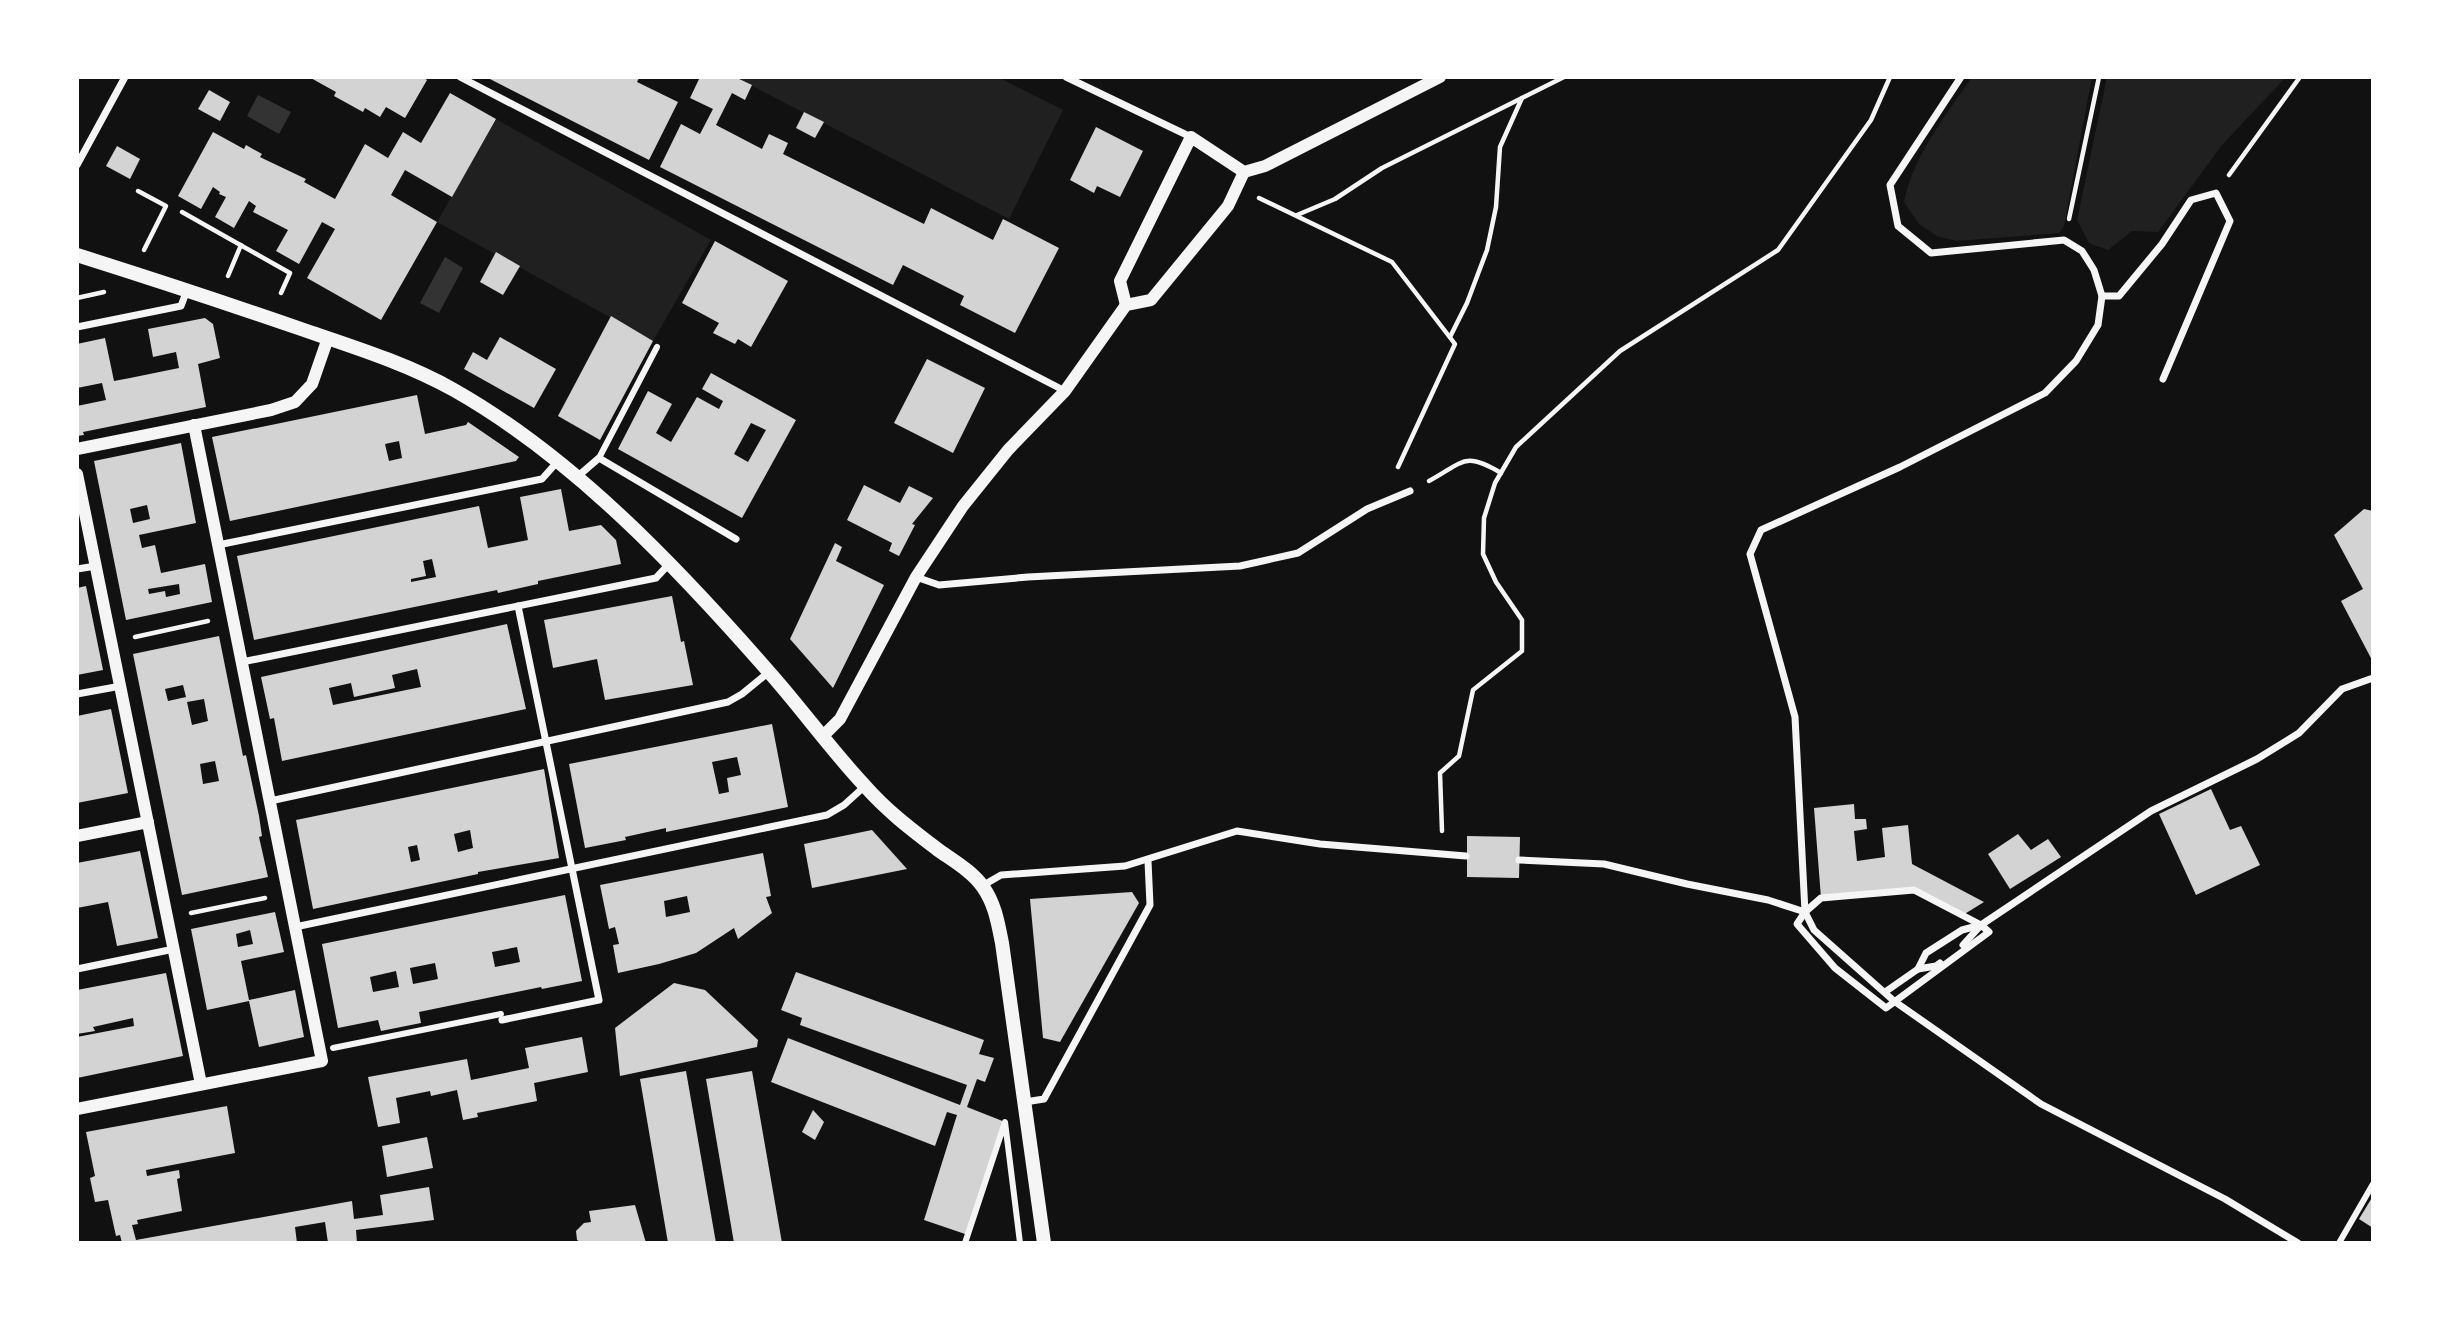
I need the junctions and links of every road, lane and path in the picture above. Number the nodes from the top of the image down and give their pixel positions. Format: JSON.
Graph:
{"nodes":[{"id":1,"x":125,"y":77,"type":"edge"},
{"id":2,"x":460,"y":77,"type":"edge"},
{"id":3,"x":1066,"y":77,"type":"edge"},
{"id":4,"x":1440,"y":77,"type":"edge"},
{"id":5,"x":1564,"y":77,"type":"edge"},
{"id":6,"x":1890,"y":77,"type":"edge"},
{"id":7,"x":1961,"y":77,"type":"edge"},
{"id":8,"x":2099,"y":77,"type":"edge"},
{"id":9,"x":2301,"y":77,"type":"edge"},
{"id":10,"x":1522,"y":97,"type":"junction"},
{"id":11,"x":1191,"y":137,"type":"junction"},
{"id":12,"x":77,"y":165,"type":"edge"},
{"id":13,"x":1244,"y":172,"type":"junction"},
{"id":14,"x":138,"y":191,"type":"dead end"},
{"id":15,"x":2216,"y":193,"type":"junction"},
{"id":16,"x":1259,"y":198,"type":"dead end"},
{"id":17,"x":182,"y":212,"type":"dead end"},
{"id":18,"x":1296,"y":216,"type":"junction"},
{"id":19,"x":2064,"y":240,"type":"junction"},
{"id":20,"x":241,"y":245,"type":"junction"},
{"id":21,"x":142,"y":254,"type":"dead end"},
{"id":22,"x":77,"y":255,"type":"edge"},
{"id":23,"x":226,"y":280,"type":"dead end"},
{"id":24,"x":187,"y":289,"type":"junction"},
{"id":25,"x":2102,"y":296,"type":"junction"},
{"id":26,"x":279,"y":297,"type":"dead end"},
{"id":27,"x":1126,"y":305,"type":"junction"},
{"id":28,"x":77,"y":327,"type":"edge"},
{"id":29,"x":1450,"y":337,"type":"junction"},
{"id":30,"x":328,"y":338,"type":"junction"},
{"id":31,"x":657,"y":347,"type":"dead end"},
{"id":32,"x":2163,"y":379,"type":"dead end"},
{"id":33,"x":1065,"y":391,"type":"junction"},
{"id":34,"x":194,"y":425,"type":"junction"},
{"id":35,"x":77,"y":449,"type":"edge"},
{"id":36,"x":599,"y":458,"type":"junction"},
{"id":37,"x":558,"y":461,"type":"junction"},
{"id":38,"x":1398,"y":467,"type":"dead end"},
{"id":39,"x":1501,"y":473,"type":"junction"},
{"id":40,"x":77,"y":474,"type":"edge"},
{"id":41,"x":577,"y":477,"type":"junction"},
{"id":42,"x":1410,"y":491,"type":"joint"},
{"id":43,"x":736,"y":539,"type":"dead end"},
{"id":44,"x":218,"y":545,"type":"junction"},
{"id":45,"x":669,"y":564,"type":"junction"},
{"id":46,"x":96,"y":566,"type":"junction"},
{"id":47,"x":77,"y":569,"type":"edge"},
{"id":48,"x":916,"y":577,"type":"junction"},
{"id":49,"x":518,"y":606,"type":"junction"},
{"id":50,"x":218,"y":619,"type":"dead end"},
{"id":51,"x":123,"y":639,"type":"dead end"},
{"id":52,"x":242,"y":662,"type":"junction"},
{"id":53,"x":769,"y":672,"type":"junction"},
{"id":54,"x":2373,"y":678,"type":"edge"},
{"id":55,"x":121,"y":686,"type":"junction"},
{"id":56,"x":77,"y":694,"type":"edge"},
{"id":57,"x":822,"y":737,"type":"junction"},
{"id":58,"x":545,"y":740,"type":"junction"},
{"id":59,"x":864,"y":786,"type":"junction"},
{"id":60,"x":270,"y":801,"type":"junction"},
{"id":61,"x":148,"y":822,"type":"junction"},
{"id":62,"x":77,"y":836,"type":"edge"},
{"id":63,"x":1442,"y":853,"type":"junction"},
{"id":64,"x":1466,"y":856,"type":"dead end"},
{"id":65,"x":1519,"y":860,"type":"dead end"},
{"id":66,"x":1147,"y":861,"type":"junction"},
{"id":67,"x":572,"y":868,"type":"junction"},
{"id":68,"x":982,"y":886,"type":"junction"},
{"id":69,"x":276,"y":895,"type":"dead end"},
{"id":70,"x":1805,"y":912,"type":"junction"},
{"id":71,"x":180,"y":916,"type":"dead end"},
{"id":72,"x":1981,"y":925,"type":"junction"},
{"id":73,"x":295,"y":927,"type":"junction"},
{"id":74,"x":174,"y":949,"type":"junction"},
{"id":75,"x":77,"y":969,"type":"edge"},
{"id":76,"x":1918,"y":969,"type":"junction"},
{"id":77,"x":1885,"y":992,"type":"junction"},
{"id":78,"x":1894,"y":1001,"type":"junction"},
{"id":79,"x":501,"y":1017,"type":"joint"},
{"id":80,"x":333,"y":1048,"type":"dead end"},
{"id":81,"x":201,"y":1084,"type":"junction"},
{"id":82,"x":1025,"y":1102,"type":"junction"},
{"id":83,"x":77,"y":1109,"type":"edge"},
{"id":84,"x":2373,"y":1184,"type":"edge"},
{"id":85,"x":965,"y":1243,"type":"edge"},
{"id":86,"x":1020,"y":1243,"type":"edge"},
{"id":87,"x":1044,"y":1243,"type":"edge"},
{"id":88,"x":2298,"y":1243,"type":"edge"},
{"id":89,"x":2339,"y":1243,"type":"edge"}],
"edges":[{"from":1,"to":12,"type":"street"},
{"from":2,"to":33,"type":"street"},
{"from":3,"to":11,"type":"street"},
{"from":4,"to":13,"type":"street"},
{"from":5,"to":10,"type":"path"},
{"from":6,"to":39,"type":"path"},
{"from":7,"to":19,"type":"street"},
{"from":8,"to":19,"type":"path"},
{"from":9,"to":15,"type":"path"},
{"from":10,"to":18,"type":"path"},
{"from":10,"to":29,"type":"path"},
{"from":11,"to":13,"type":"street"},
{"from":11,"to":27,"type":"street"},
{"from":13,"to":27,"type":"street"},
{"from":14,"to":21,"type":"path"},
{"from":15,"to":25,"type":"street"},
{"from":15,"to":32,"type":"street"},
{"from":16,"to":18,"type":"path"},
{"from":17,"to":20,"type":"path"},
{"from":18,"to":29,"type":"path"},
{"from":19,"to":25,"type":"street"},
{"from":20,"to":23,"type":"path"},
{"from":20,"to":26,"type":"path"},
{"from":22,"to":24,"type":"main road"},
{"from":24,"to":28,"type":"street"},
{"from":24,"to":30,"type":"main road"},
{"from":25,"to":70,"type":"street"},
{"from":27,"to":33,"type":"street"},
{"from":29,"to":38,"type":"path"},
{"from":30,"to":34,"type":"street"},
{"from":30,"to":37,"type":"main road"},
{"from":31,"to":36,"type":"street"},
{"from":33,"to":48,"type":"street"},
{"from":34,"to":35,"type":"street"},
{"from":34,"to":44,"type":"street"},
{"from":36,"to":41,"type":"street"},
{"from":36,"to":43,"type":"street"},
{"from":37,"to":41,"type":"main road"},
{"from":37,"to":44,"type":"street"},
{"from":39,"to":42,"type":"path"},
{"from":39,"to":63,"type":"path"},
{"from":40,"to":46,"type":"street"},
{"from":41,"to":45,"type":"main road"},
{"from":42,"to":48,"type":"street"},
{"from":44,"to":52,"type":"street"},
{"from":45,"to":49,"type":"street"},
{"from":45,"to":53,"type":"main road"},
{"from":46,"to":47,"type":"street"},
{"from":46,"to":55,"type":"street"},
{"from":48,"to":57,"type":"street"},
{"from":49,"to":52,"type":"street"},
{"from":49,"to":58,"type":"street"},
{"from":50,"to":51,"type":"path"},
{"from":52,"to":60,"type":"street"},
{"from":53,"to":57,"type":"main road"},
{"from":53,"to":58,"type":"street"},
{"from":54,"to":72,"type":"street"},
{"from":55,"to":56,"type":"street"},
{"from":55,"to":61,"type":"street"},
{"from":57,"to":59,"type":"main road"},
{"from":58,"to":60,"type":"street"},
{"from":58,"to":67,"type":"street"},
{"from":59,"to":67,"type":"street"},
{"from":59,"to":68,"type":"main road"},
{"from":60,"to":73,"type":"street"},
{"from":61,"to":62,"type":"street"},
{"from":61,"to":74,"type":"street"},
{"from":63,"to":64,"type":"street"},
{"from":63,"to":66,"type":"street"},
{"from":65,"to":70,"type":"street"},
{"from":66,"to":68,"type":"street"},
{"from":66,"to":82,"type":"street"},
{"from":67,"to":73,"type":"street"},
{"from":67,"to":79,"type":"street"},
{"from":68,"to":82,"type":"main road"},
{"from":69,"to":71,"type":"path"},
{"from":70,"to":72,"type":"street"},
{"from":70,"to":77,"type":"street"},
{"from":70,"to":78,"type":"street"},
{"from":72,"to":76,"type":"street"},
{"from":72,"to":76,"type":"street"},
{"from":72,"to":78,"type":"street"},
{"from":73,"to":81,"type":"street"},
{"from":74,"to":75,"type":"street"},
{"from":74,"to":81,"type":"street"},
{"from":76,"to":77,"type":"street"},
{"from":77,"to":78,"type":"street"},
{"from":78,"to":88,"type":"street"},
{"from":79,"to":80,"type":"street"},
{"from":81,"to":83,"type":"street"},
{"from":82,"to":87,"type":"main road"},
{"from":84,"to":89,"type":"street"},
{"from":85,"to":86,"type":"street"}]}
